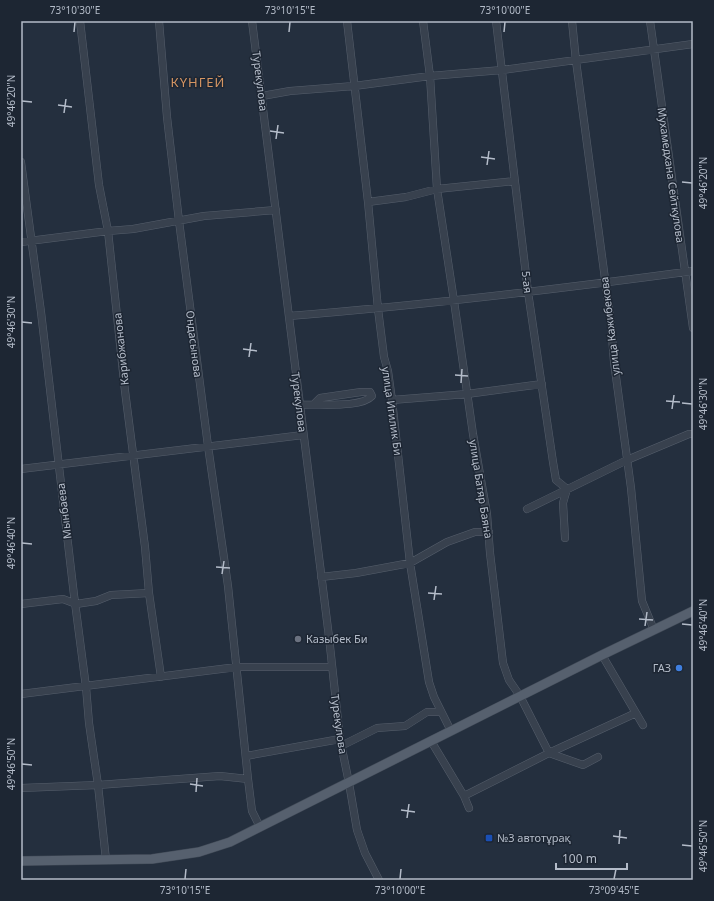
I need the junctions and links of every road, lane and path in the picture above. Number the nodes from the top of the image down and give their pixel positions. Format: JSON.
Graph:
{"nodes":[{"id":1,"x":80,"y":21,"type":"edge"},
{"id":2,"x":159,"y":21,"type":"edge"},
{"id":3,"x":252,"y":21,"type":"edge"},
{"id":4,"x":347,"y":21,"type":"edge"},
{"id":5,"x":423,"y":21,"type":"edge"},
{"id":6,"x":496,"y":21,"type":"edge"},
{"id":7,"x":572,"y":21,"type":"edge"},
{"id":8,"x":650,"y":21,"type":"edge"},
{"id":9,"x":693,"y":44,"type":"edge"},
{"id":10,"x":653,"y":50,"type":"junction"},
{"id":11,"x":576,"y":60,"type":"junction"},
{"id":12,"x":502,"y":70,"type":"junction"},
{"id":13,"x":430,"y":76,"type":"junction"},
{"id":14,"x":354,"y":86,"type":"junction"},
{"id":15,"x":262,"y":96,"type":"junction"},
{"id":16,"x":21,"y":162,"type":"edge"},
{"id":17,"x":515,"y":181,"type":"junction"},
{"id":18,"x":437,"y":189,"type":"junction"},
{"id":19,"x":368,"y":202,"type":"junction"},
{"id":20,"x":276,"y":210,"type":"junction"},
{"id":21,"x":179,"y":221,"type":"junction"},
{"id":22,"x":108,"y":231,"type":"junction"},
{"id":23,"x":31,"y":241,"type":"junction"},
{"id":24,"x":21,"y":242,"type":"edge"},
{"id":25,"x":689,"y":272,"type":"edge"},
{"id":26,"x":606,"y":282,"type":"junction"},
{"id":27,"x":528,"y":292,"type":"junction"},
{"id":28,"x":454,"y":301,"type":"junction"},
{"id":29,"x":378,"y":309,"type":"junction"},
{"id":30,"x":289,"y":316,"type":"junction"},
{"id":31,"x":693,"y":328,"type":"edge"},
{"id":32,"x":542,"y":384,"type":"junction"},
{"id":33,"x":467,"y":394,"type":"junction"},
{"id":34,"x":392,"y":400,"type":"junction"},
{"id":35,"x":299,"y":404,"type":"junction"},
{"id":36,"x":314,"y":404,"type":"junction"},
{"id":37,"x":693,"y":434,"type":"edge"},
{"id":38,"x":303,"y":435,"type":"junction"},
{"id":39,"x":208,"y":446,"type":"junction"},
{"id":40,"x":133,"y":455,"type":"junction"},
{"id":41,"x":627,"y":460,"type":"junction"},
{"id":42,"x":58,"y":465,"type":"junction"},
{"id":43,"x":21,"y":469,"type":"edge"},
{"id":44,"x":567,"y":488,"type":"junction"},
{"id":45,"x":527,"y":508,"type":"dead end"},
{"id":46,"x":489,"y":532,"type":"junction"},
{"id":47,"x":565,"y":538,"type":"dead end"},
{"id":48,"x":410,"y":563,"type":"junction"},
{"id":49,"x":321,"y":577,"type":"junction"},
{"id":50,"x":149,"y":593,"type":"junction"},
{"id":51,"x":21,"y":604,"type":"edge"},
{"id":52,"x":76,"y":604,"type":"junction"},
{"id":53,"x":693,"y":611,"type":"edge"},
{"id":54,"x":654,"y":630,"type":"junction"},
{"id":55,"x":602,"y":655,"type":"junction"},
{"id":56,"x":237,"y":667,"type":"junction"},
{"id":57,"x":332,"y":667,"type":"junction"},
{"id":58,"x":161,"y":677,"type":"junction"},
{"id":59,"x":86,"y":687,"type":"junction"},
{"id":60,"x":21,"y":694,"type":"edge"},
{"id":61,"x":520,"y":696,"type":"junction"},
{"id":62,"x":441,"y":712,"type":"junction"},
{"id":63,"x":636,"y":713,"type":"junction"},
{"id":64,"x":643,"y":725,"type":"dead end"},
{"id":65,"x":451,"y":731,"type":"junction"},
{"id":66,"x":431,"y":741,"type":"junction"},
{"id":67,"x":341,"y":742,"type":"junction"},
{"id":68,"x":549,"y":753,"type":"junction"},
{"id":69,"x":246,"y":756,"type":"junction"},
{"id":70,"x":598,"y":757,"type":"dead end"},
{"id":71,"x":248,"y":779,"type":"junction"},
{"id":72,"x":350,"y":783,"type":"junction"},
{"id":73,"x":98,"y":785,"type":"junction"},
{"id":74,"x":21,"y":788,"type":"edge"},
{"id":75,"x":464,"y":796,"type":"junction"},
{"id":76,"x":469,"y":808,"type":"dead end"},
{"id":77,"x":260,"y":827,"type":"junction"},
{"id":78,"x":21,"y":860,"type":"edge"},
{"id":79,"x":106,"y":860,"type":"junction"},
{"id":80,"x":379,"y":880,"type":"edge"}],
"edges":[{"from":1,"to":22,"type":"street","name":"Карибжанова"},
{"from":2,"to":21,"type":"street","name":"Ондасынова"},
{"from":3,"to":15,"type":"street","name":"Турекулова"},
{"from":4,"to":14,"type":"street","name":"улица Игилик Би"},
{"from":5,"to":13,"type":"street","name":"улица Батяр Баяна"},
{"from":6,"to":12,"type":"street","name":"5-ая"},
{"from":7,"to":11,"type":"street","name":"улица Кажибекова"},
{"from":8,"to":10,"type":"street","name":"Мухамедхана Сейткулова"},
{"from":9,"to":10,"type":"street"},
{"from":10,"to":11,"type":"street"},
{"from":10,"to":25,"type":"street","name":"Мухамедхана Сейткулова"},
{"from":11,"to":12,"type":"street"},
{"from":11,"to":26,"type":"street","name":"улица Кажибекова"},
{"from":12,"to":13,"type":"street"},
{"from":12,"to":17,"type":"street","name":"5-ая"},
{"from":13,"to":14,"type":"street"},
{"from":13,"to":18,"type":"street","name":"улица Батяр Баяна"},
{"from":14,"to":15,"type":"street"},
{"from":14,"to":19,"type":"street","name":"улица Игилик Би"},
{"from":15,"to":20,"type":"street","name":"Турекулова"},
{"from":16,"to":23,"type":"street","name":"Мынбаева"},
{"from":17,"to":18,"type":"street"},
{"from":17,"to":27,"type":"street","name":"5-ая"},
{"from":18,"to":19,"type":"street"},
{"from":18,"to":28,"type":"street","name":"улица Батяр Баяна"},
{"from":19,"to":29,"type":"street","name":"улица Игилик Би"},
{"from":20,"to":21,"type":"street"},
{"from":20,"to":30,"type":"street","name":"Турекулова"},
{"from":21,"to":22,"type":"street"},
{"from":21,"to":39,"type":"street","name":"Ондасынова"},
{"from":22,"to":23,"type":"street"},
{"from":22,"to":40,"type":"street","name":"Карибжанова"},
{"from":23,"to":24,"type":"street"},
{"from":23,"to":42,"type":"street","name":"Мынбаева"},
{"from":25,"to":26,"type":"street"},
{"from":25,"to":31,"type":"street","name":"Мухамедхана Сейткулова"},
{"from":26,"to":27,"type":"street"},
{"from":26,"to":41,"type":"street","name":"улица Кажибекова"},
{"from":27,"to":28,"type":"street"},
{"from":27,"to":32,"type":"street","name":"5-ая"},
{"from":28,"to":29,"type":"street"},
{"from":28,"to":33,"type":"street","name":"улица Батяр Баяна"},
{"from":29,"to":30,"type":"street"},
{"from":29,"to":34,"type":"street","name":"улица Игилик Би"},
{"from":30,"to":35,"type":"street","name":"Турекулова"},
{"from":32,"to":33,"type":"street"},
{"from":32,"to":44,"type":"street","name":"5-ая"},
{"from":33,"to":34,"type":"street"},
{"from":33,"to":46,"type":"street","name":"улица Батяр Баяна"},
{"from":34,"to":48,"type":"street","name":"улица Игилик Би"},
{"from":35,"to":36,"type":"street"},
{"from":35,"to":38,"type":"street","name":"Турекулова"},
{"from":36,"to":36,"type":"street"},
{"from":37,"to":41,"type":"street"},
{"from":38,"to":39,"type":"street"},
{"from":38,"to":49,"type":"street","name":"Турекулова"},
{"from":39,"to":40,"type":"street"},
{"from":39,"to":56,"type":"street","name":"Ондасынова"},
{"from":40,"to":42,"type":"street"},
{"from":40,"to":50,"type":"street","name":"Карибжанова"},
{"from":41,"to":44,"type":"street"},
{"from":41,"to":54,"type":"street","name":"улица Кажибекова"},
{"from":42,"to":43,"type":"street"},
{"from":42,"to":52,"type":"street","name":"Мынбаева"},
{"from":44,"to":45,"type":"street"},
{"from":44,"to":47,"type":"street"},
{"from":46,"to":48,"type":"street"},
{"from":46,"to":61,"type":"street","name":"улица Батяр Баяна"},
{"from":48,"to":49,"type":"street"},
{"from":48,"to":62,"type":"street","name":"улица Игилик Би"},
{"from":49,"to":57,"type":"street","name":"Турекулова"},
{"from":50,"to":52,"type":"street"},
{"from":50,"to":58,"type":"street","name":"Карибжанова"},
{"from":51,"to":52,"type":"street"},
{"from":52,"to":59,"type":"street","name":"Мынбаева"},
{"from":53,"to":54,"type":"main road"},
{"from":54,"to":55,"type":"main road"},
{"from":55,"to":61,"type":"main road"},
{"from":55,"to":63,"type":"street"},
{"from":56,"to":57,"type":"street"},
{"from":56,"to":58,"type":"street"},
{"from":56,"to":69,"type":"street","name":"Ондасынова"},
{"from":57,"to":67,"type":"street","name":"Турекулова"},
{"from":58,"to":59,"type":"street"},
{"from":59,"to":60,"type":"street"},
{"from":59,"to":73,"type":"street","name":"Мынбаева"},
{"from":61,"to":65,"type":"main road"},
{"from":61,"to":68,"type":"street","name":"улица Батяр Баяна"},
{"from":62,"to":65,"type":"street","name":"улица Игилик Би"},
{"from":62,"to":67,"type":"street"},
{"from":63,"to":64,"type":"street"},
{"from":63,"to":68,"type":"street"},
{"from":65,"to":66,"type":"main road"},
{"from":66,"to":72,"type":"main road"},
{"from":66,"to":75,"type":"street"},
{"from":67,"to":69,"type":"street"},
{"from":67,"to":72,"type":"street","name":"Турекулова"},
{"from":68,"to":70,"type":"street"},
{"from":68,"to":75,"type":"street"},
{"from":69,"to":71,"type":"street","name":"Ондасынова"},
{"from":71,"to":73,"type":"street"},
{"from":71,"to":77,"type":"street","name":"Ондасынова"},
{"from":72,"to":77,"type":"main road"},
{"from":72,"to":80,"type":"street","name":"Турекулова"},
{"from":73,"to":74,"type":"street"},
{"from":73,"to":79,"type":"street","name":"Мынбаева"},
{"from":75,"to":76,"type":"street"},
{"from":77,"to":79,"type":"main road"},
{"from":78,"to":79,"type":"main road"}]}
